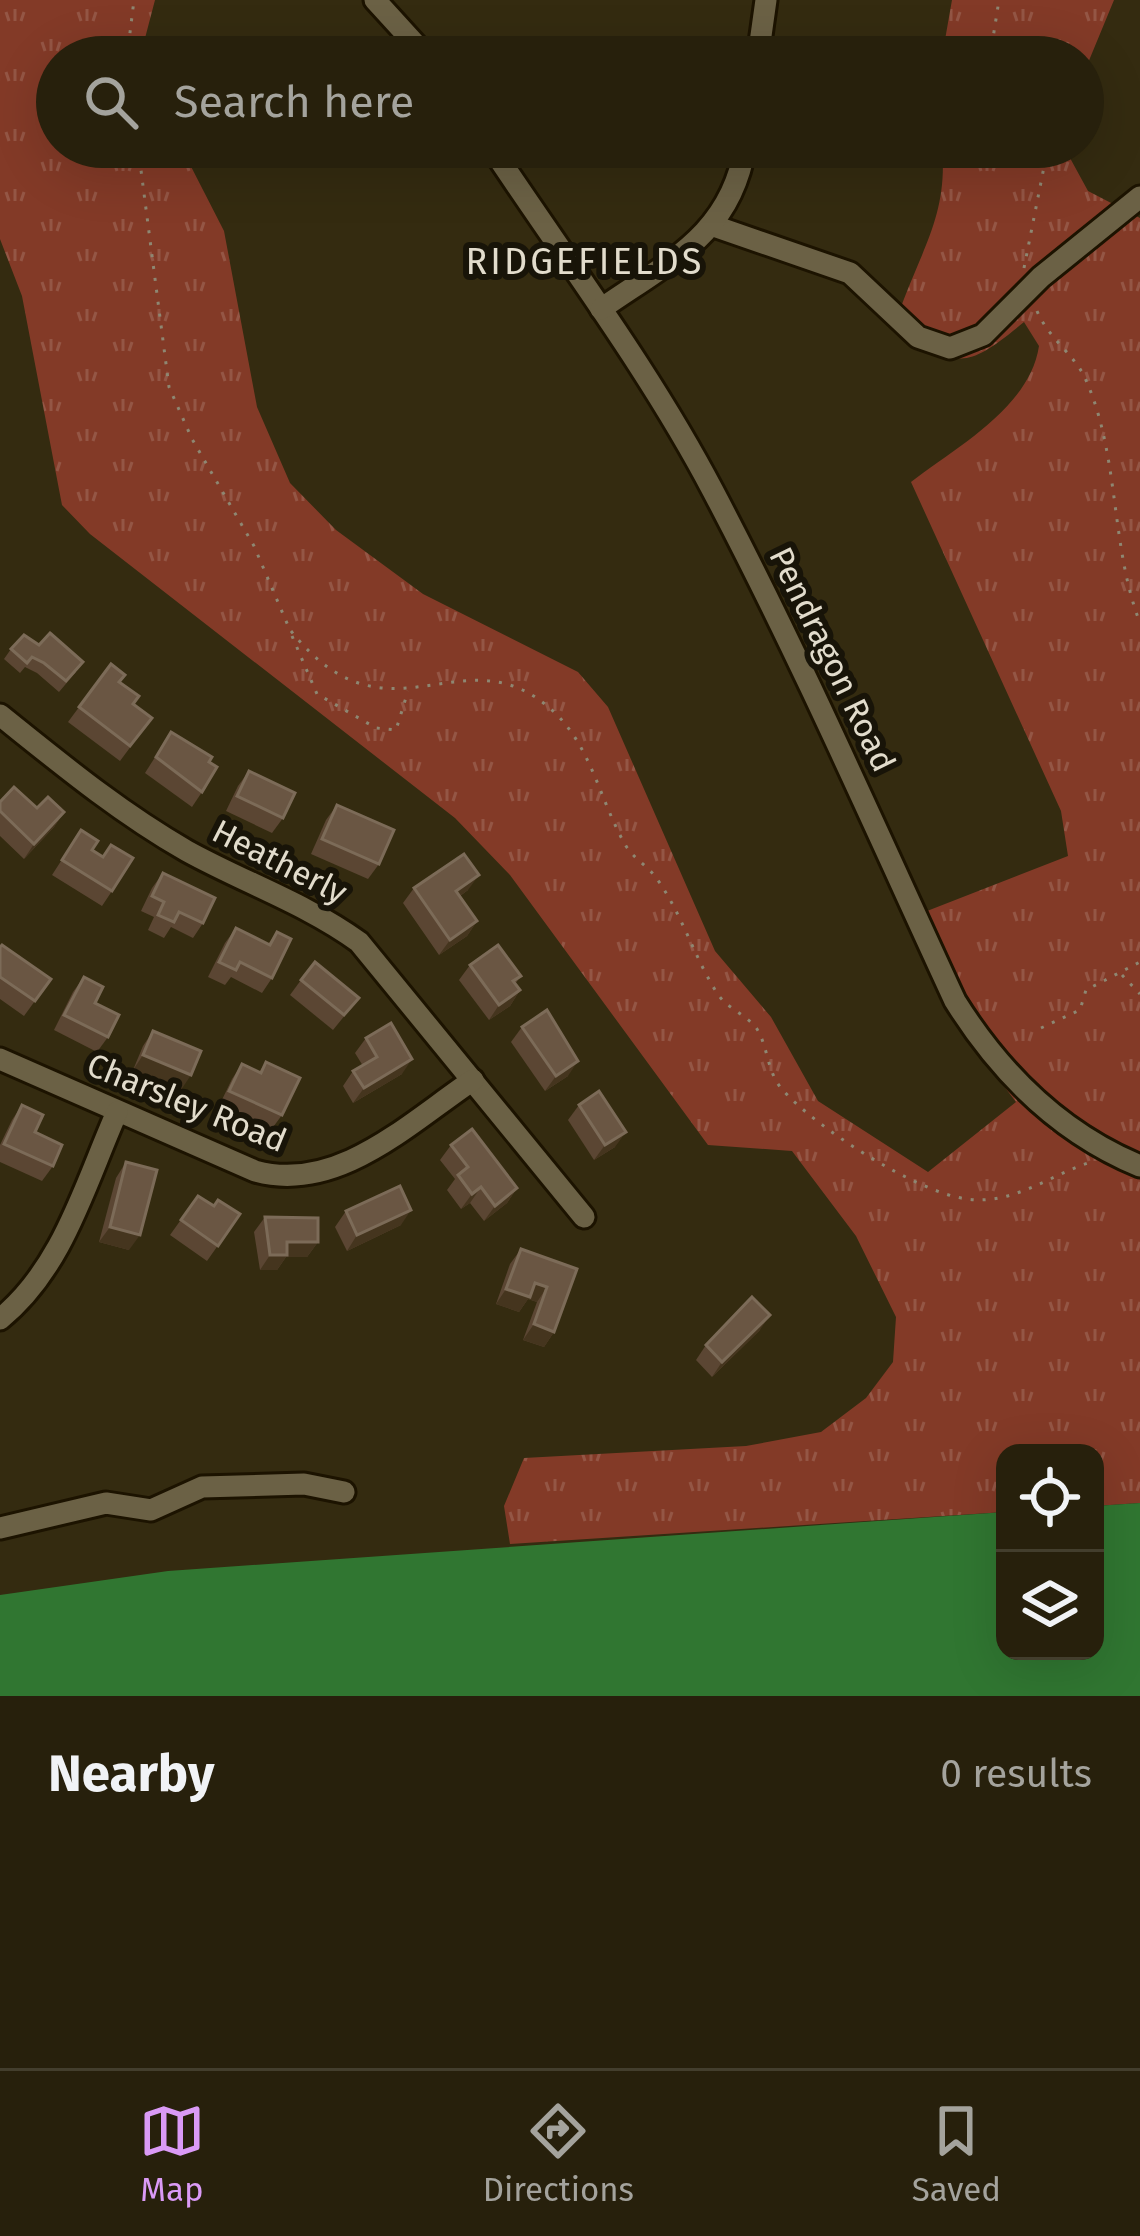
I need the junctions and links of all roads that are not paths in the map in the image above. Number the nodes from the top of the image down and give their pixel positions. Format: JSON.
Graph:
{"nodes":[{"id":1,"x":375,"y":0,"type":"edge"},
{"id":2,"x":766,"y":0,"type":"edge"},
{"id":3,"x":408,"y":36,"type":"edge"},
{"id":4,"x":761,"y":36,"type":"edge"},
{"id":5,"x":505,"y":168,"type":"edge"},
{"id":6,"x":741,"y":168,"type":"edge"},
{"id":7,"x":1140,"y":197,"type":"edge"},
{"id":8,"x":714,"y":226,"type":"junction"},
{"id":9,"x":601,"y":309,"type":"junction"},
{"id":10,"x":0,"y":715,"type":"edge"},
{"id":11,"x":0,"y":1059,"type":"edge"},
{"id":12,"x":473,"y":1080,"type":"junction"},
{"id":13,"x":117,"y":1112,"type":"junction"},
{"id":14,"x":1140,"y":1166,"type":"edge"},
{"id":15,"x":584,"y":1216,"type":"dead end"},
{"id":16,"x":0,"y":1319,"type":"edge"},
{"id":17,"x":344,"y":1492,"type":"dead end"},
{"id":18,"x":0,"y":1528,"type":"edge"}],
"edges":[{"from":1,"to":3,"type":"street"},
{"from":2,"to":4,"type":"street"},
{"from":5,"to":9,"type":"street","name":"Pendragon Road"},
{"from":6,"to":8,"type":"street"},
{"from":7,"to":8,"type":"street"},
{"from":8,"to":9,"type":"street"},
{"from":9,"to":14,"type":"street","name":"Pendragon Road"},
{"from":10,"to":12,"type":"street","name":"Heatherly"},
{"from":11,"to":13,"type":"street","name":"Charsley Road"},
{"from":12,"to":13,"type":"street","name":"Charsley Road"},
{"from":12,"to":15,"type":"street","name":"Heatherly"},
{"from":13,"to":16,"type":"street"},
{"from":17,"to":18,"type":"street"}]}
